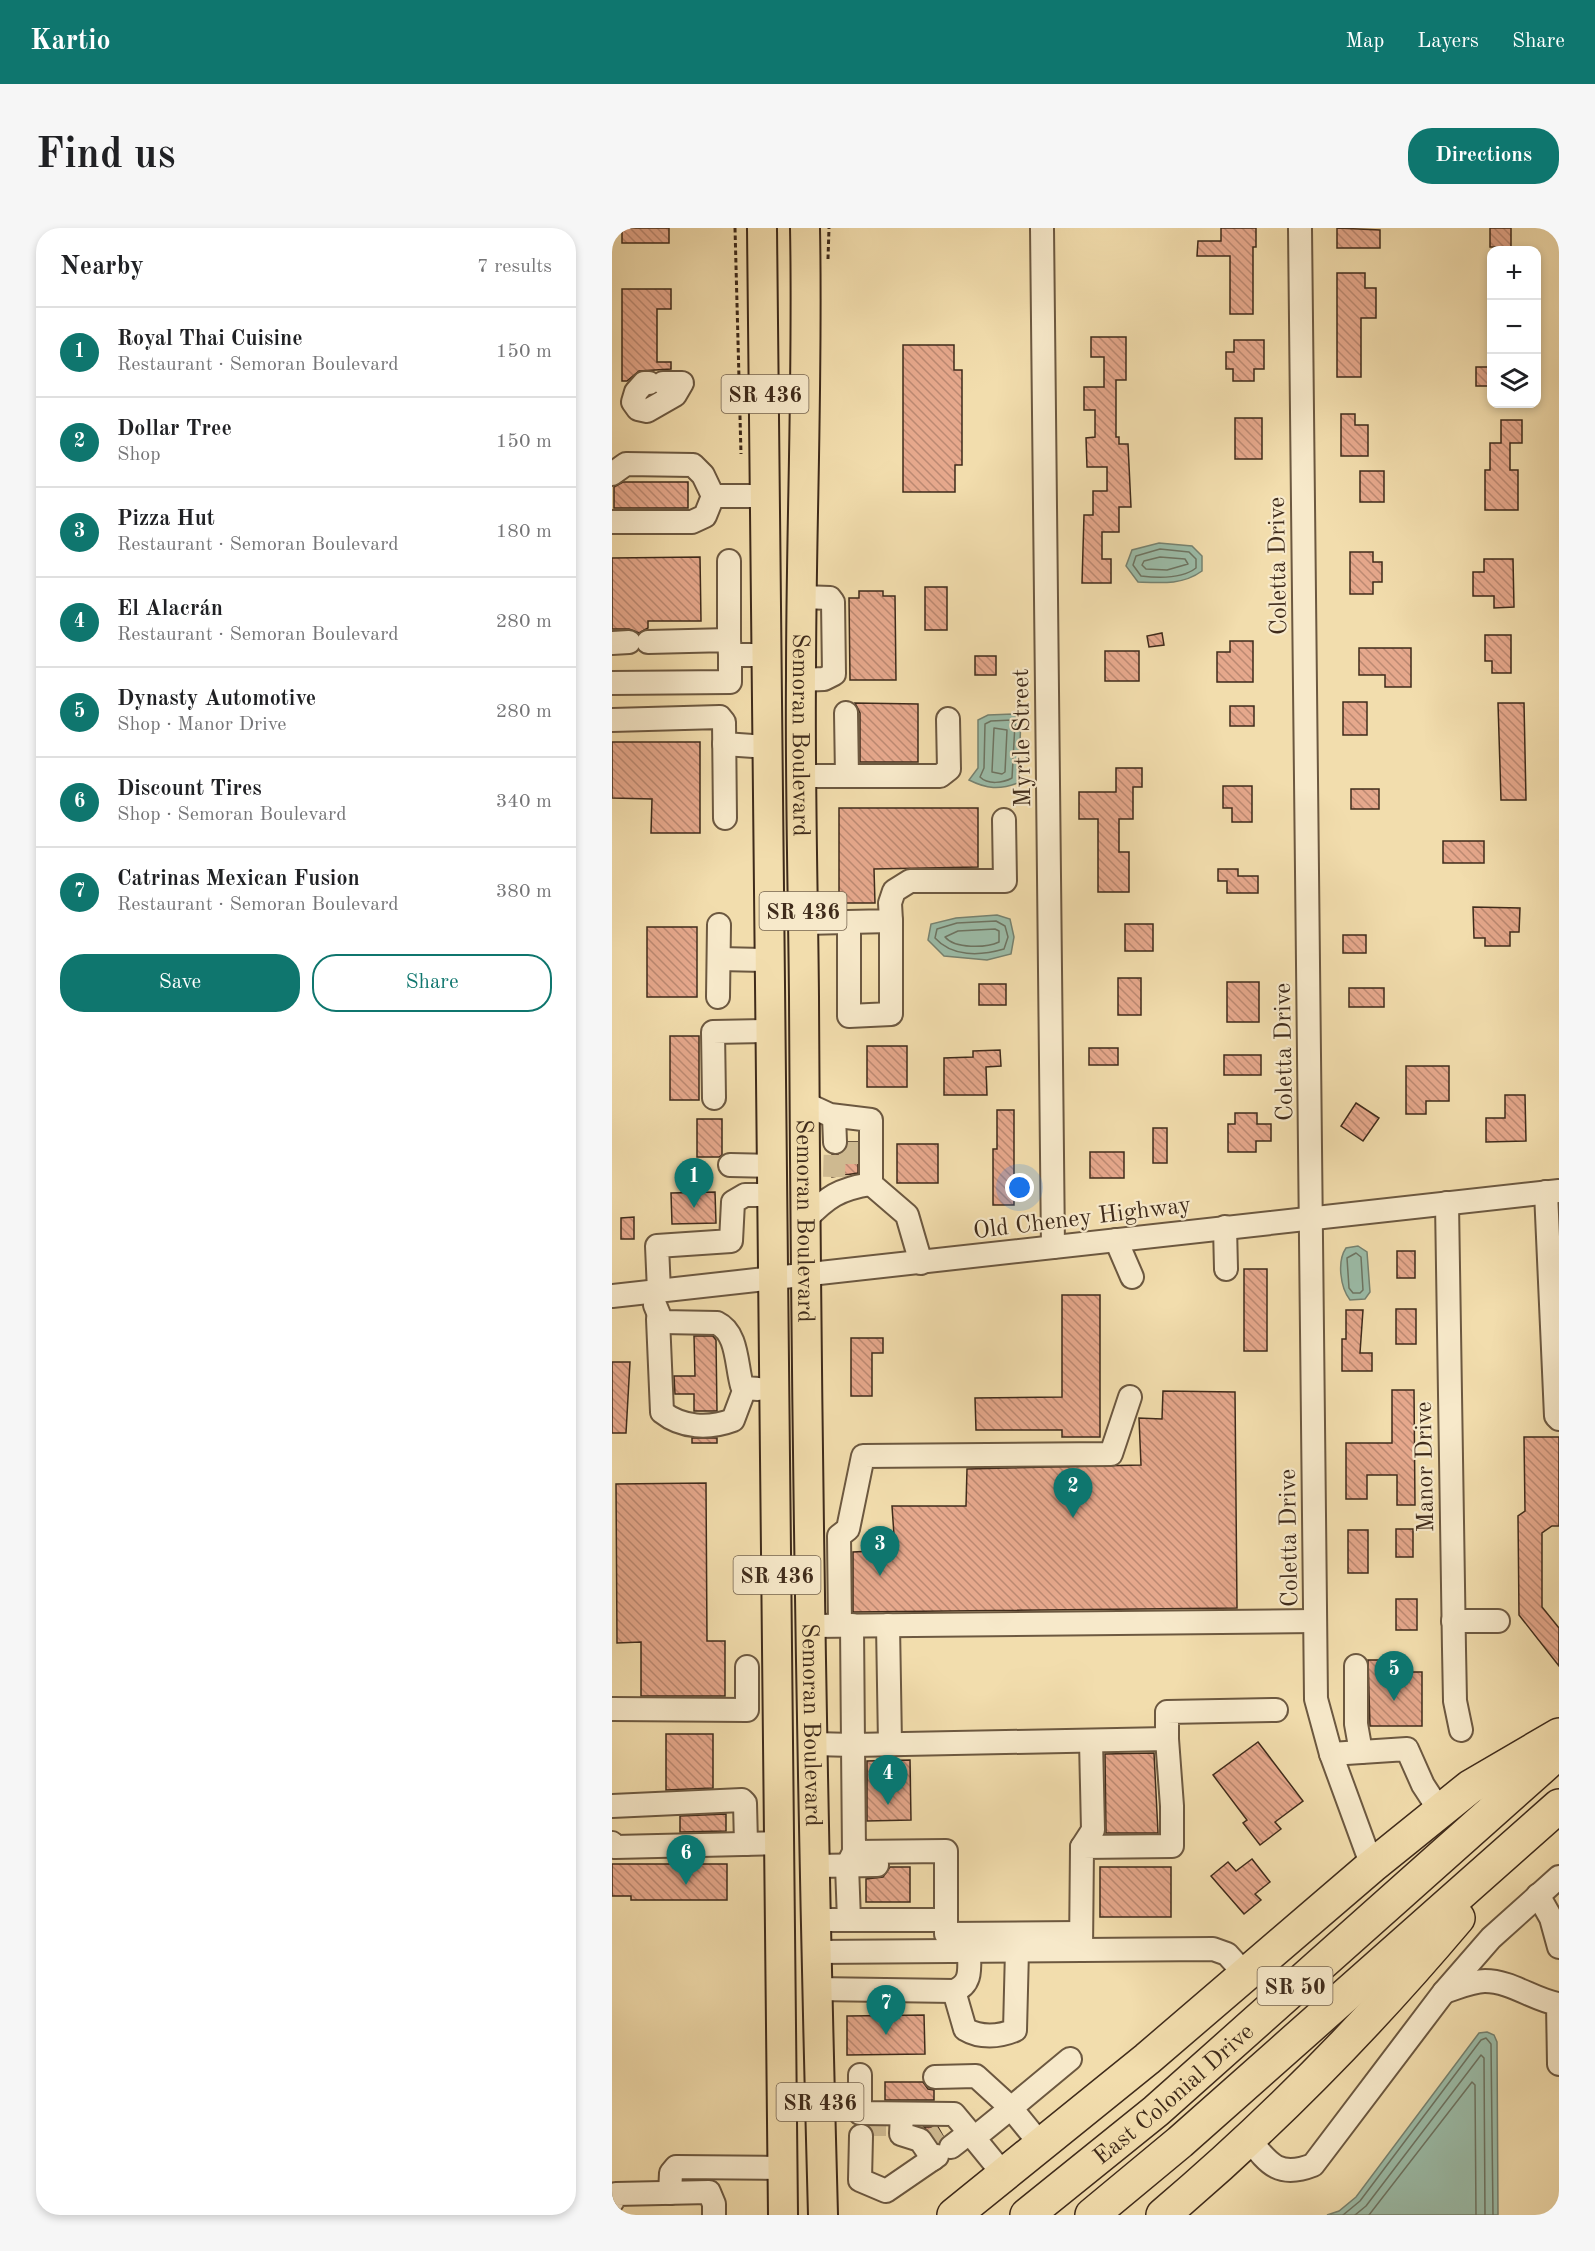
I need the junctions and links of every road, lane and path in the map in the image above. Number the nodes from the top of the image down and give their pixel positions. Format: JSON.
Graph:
{"nodes":[{"id":1,"x":735,"y":228,"type":"edge"},
{"id":2,"x":762,"y":228,"type":"edge"},
{"id":3,"x":774,"y":228,"type":"edge"},
{"id":4,"x":805,"y":228,"type":"edge"},
{"id":5,"x":1042,"y":228,"type":"edge"},
{"id":6,"x":1300,"y":228,"type":"edge"},
{"id":7,"x":807,"y":353,"type":"junction"},
{"id":8,"x":764,"y":372,"type":"junction"},
{"id":9,"x":742,"y":462,"type":"dead end"},
{"id":10,"x":612,"y":474,"type":"edge"},
{"id":11,"x":713,"y":496,"type":"junction"},
{"id":12,"x":765,"y":496,"type":"junction"},
{"id":13,"x":612,"y":522,"type":"edge"},
{"id":14,"x":801,"y":547,"type":"junction"},
{"id":15,"x":729,"y":561,"type":"dead end"},
{"id":16,"x":629,"y":642,"type":"edge"},
{"id":17,"x":730,"y":648,"type":"junction"},
{"id":18,"x":767,"y":658,"type":"junction"},
{"id":19,"x":612,"y":683,"type":"edge"},
{"id":20,"x":846,"y":713,"type":"dead end"},
{"id":21,"x":948,"y":719,"type":"dead end"},
{"id":22,"x":612,"y":720,"type":"edge"},
{"id":23,"x":724,"y":744,"type":"junction"},
{"id":24,"x":768,"y":747,"type":"junction"},
{"id":25,"x":802,"y":776,"type":"junction"},
{"id":26,"x":847,"y":776,"type":"junction"},
{"id":27,"x":725,"y":818,"type":"dead end"},
{"id":28,"x":1004,"y":820,"type":"dead end"},
{"id":29,"x":891,"y":921,"type":"junction"},
{"id":30,"x":849,"y":922,"type":"junction"},
{"id":31,"x":804,"y":923,"type":"junction"},
{"id":32,"x":719,"y":925,"type":"dead end"},
{"id":33,"x":718,"y":959,"type":"junction"},
{"id":34,"x":770,"y":960,"type":"junction"},
{"id":35,"x":718,"y":997,"type":"dead end"},
{"id":36,"x":769,"y":1030,"type":"junction"},
{"id":37,"x":714,"y":1098,"type":"dead end"},
{"id":38,"x":804,"y":1103,"type":"junction"},
{"id":39,"x":842,"y":1117,"type":"junction"},
{"id":40,"x":842,"y":1142,"type":"tunnel mouth"},
{"id":41,"x":730,"y":1166,"type":"dead end"},
{"id":42,"x":772,"y":1166,"type":"junction"},
{"id":43,"x":848,"y":1184,"type":"junction"},
{"id":44,"x":1552,"y":1191,"type":"edge"},
{"id":45,"x":772,"y":1195,"type":"junction"},
{"id":46,"x":1447,"y":1203,"type":"junction"},
{"id":47,"x":1311,"y":1217,"type":"junction"},
{"id":48,"x":805,"y":1220,"type":"junction"},
{"id":49,"x":1225,"y":1227,"type":"junction"},
{"id":50,"x":1116,"y":1240,"type":"junction"},
{"id":51,"x":1053,"y":1247,"type":"junction"},
{"id":52,"x":921,"y":1263,"type":"junction"},
{"id":53,"x":1226,"y":1269,"type":"dead end"},
{"id":54,"x":805,"y":1276,"type":"junction"},
{"id":55,"x":1132,"y":1277,"type":"dead end"},
{"id":56,"x":775,"y":1280,"type":"junction"},
{"id":57,"x":655,"y":1292,"type":"junction"},
{"id":58,"x":612,"y":1296,"type":"edge"},
{"id":59,"x":658,"y":1318,"type":"junction"},
{"id":60,"x":775,"y":1388,"type":"junction"},
{"id":61,"x":745,"y":1389,"type":"junction"},
{"id":62,"x":1130,"y":1397,"type":"dead end"},
{"id":63,"x":1559,"y":1419,"type":"edge"},
{"id":64,"x":776,"y":1524,"type":"junction"},
{"id":65,"x":1315,"y":1621,"type":"junction"},
{"id":66,"x":1498,"y":1621,"type":"dead end"},
{"id":67,"x":1453,"y":1622,"type":"junction"},
{"id":68,"x":846,"y":1625,"type":"junction"},
{"id":69,"x":888,"y":1625,"type":"junction"},
{"id":70,"x":811,"y":1626,"type":"junction"},
{"id":71,"x":1356,"y":1666,"type":"dead end"},
{"id":72,"x":747,"y":1667,"type":"dead end"},
{"id":73,"x":747,"y":1698,"type":"junction"},
{"id":74,"x":778,"y":1698,"type":"junction"},
{"id":75,"x":612,"y":1709,"type":"edge"},
{"id":76,"x":1276,"y":1710,"type":"dead end"},
{"id":77,"x":1461,"y":1730,"type":"dead end"},
{"id":78,"x":1559,"y":1735,"type":"edge"},
{"id":79,"x":1167,"y":1739,"type":"junction"},
{"id":80,"x":1091,"y":1741,"type":"junction"},
{"id":81,"x":814,"y":1744,"type":"junction"},
{"id":82,"x":890,"y":1744,"type":"junction"},
{"id":83,"x":853,"y":1745,"type":"junction"},
{"id":84,"x":1361,"y":1752,"type":"junction"},
{"id":85,"x":1559,"y":1752,"type":"edge"},
{"id":86,"x":1330,"y":1754,"type":"junction"},
{"id":87,"x":779,"y":1786,"type":"junction"},
{"id":88,"x":612,"y":1806,"type":"edge"},
{"id":89,"x":1559,"y":1806,"type":"edge"},
{"id":90,"x":1440,"y":1811,"type":"junction"},
{"id":91,"x":1528,"y":1834,"type":"junction"},
{"id":92,"x":612,"y":1843,"type":"edge"},
{"id":93,"x":780,"y":1843,"type":"junction"},
{"id":94,"x":746,"y":1844,"type":"junction"},
{"id":95,"x":1082,"y":1847,"type":"junction"},
{"id":96,"x":851,"y":1859,"type":"junction"},
{"id":97,"x":815,"y":1866,"type":"junction"},
{"id":98,"x":1372,"y":1866,"type":"junction"},
{"id":99,"x":1559,"y":1877,"type":"edge"},
{"id":100,"x":1538,"y":1895,"type":"junction"},
{"id":101,"x":815,"y":1920,"type":"junction"},
{"id":102,"x":849,"y":1920,"type":"junction"},
{"id":103,"x":939,"y":1920,"type":"junction"},
{"id":104,"x":1081,"y":1941,"type":"junction"},
{"id":105,"x":1559,"y":1947,"type":"edge"},
{"id":106,"x":969,"y":1950,"type":"junction"},
{"id":107,"x":1017,"y":1950,"type":"junction"},
{"id":108,"x":816,"y":1952,"type":"junction"},
{"id":109,"x":1245,"y":1975,"type":"junction"},
{"id":110,"x":816,"y":1989,"type":"junction"},
{"id":111,"x":954,"y":1991,"type":"junction"},
{"id":112,"x":1443,"y":1992,"type":"junction"},
{"id":113,"x":1559,"y":2003,"type":"edge"},
{"id":114,"x":1070,"y":2059,"type":"dead end"},
{"id":115,"x":1559,"y":2064,"type":"edge"},
{"id":116,"x":860,"y":2074,"type":"dead end"},
{"id":117,"x":935,"y":2077,"type":"dead end"},
{"id":118,"x":1011,"y":2108,"type":"junction"},
{"id":119,"x":902,"y":2114,"type":"junction"},
{"id":120,"x":867,"y":2128,"type":"junction"},
{"id":121,"x":1250,"y":2140,"type":"junction"},
{"id":122,"x":947,"y":2142,"type":"junction"},
{"id":123,"x":1042,"y":2146,"type":"junction"},
{"id":124,"x":782,"y":2168,"type":"junction"},
{"id":125,"x":1005,"y":2176,"type":"junction"},
{"id":126,"x":670,"y":2193,"type":"junction"},
{"id":127,"x":612,"y":2202,"type":"edge"},
{"id":128,"x":714,"y":2215,"type":"edge"},
{"id":129,"x":783,"y":2215,"type":"edge"},
{"id":130,"x":823,"y":2215,"type":"edge"},
{"id":131,"x":954,"y":2215,"type":"edge"},
{"id":132,"x":1027,"y":2215,"type":"edge"},
{"id":133,"x":1092,"y":2215,"type":"edge"},
{"id":134,"x":1163,"y":2215,"type":"edge"}],
"edges":[{"from":1,"to":9,"type":"path"},
{"from":2,"to":8,"type":"main road","name":"Semoran Boulevard","number":"SR 436"},
{"from":3,"to":7,"type":"main road"},
{"from":4,"to":7,"type":"main road","name":"Semoran Boulevard","number":"SR 436"},
{"from":5,"to":51,"type":"street","name":"Myrtle Street"},
{"from":6,"to":47,"type":"street","name":"Coletta Drive"},
{"from":7,"to":14,"type":"main road","name":"Semoran Boulevard","number":"SR 436"},
{"from":8,"to":12,"type":"main road","name":"Semoran Boulevard","number":"SR 436"},
{"from":8,"to":14,"type":"main road"},
{"from":10,"to":11,"type":"street"},
{"from":11,"to":12,"type":"street"},
{"from":11,"to":13,"type":"street"},
{"from":12,"to":18,"type":"main road","name":"Semoran Boulevard","number":"SR 436"},
{"from":14,"to":25,"type":"main road","name":"Semoran Boulevard","number":"SR 436"},
{"from":15,"to":17,"type":"street"},
{"from":16,"to":17,"type":"street"},
{"from":17,"to":18,"type":"street"},
{"from":17,"to":19,"type":"street"},
{"from":18,"to":24,"type":"main road","name":"Semoran Boulevard","number":"SR 436"},
{"from":20,"to":26,"type":"street"},
{"from":21,"to":26,"type":"street"},
{"from":22,"to":23,"type":"street"},
{"from":23,"to":24,"type":"street"},
{"from":23,"to":27,"type":"street"},
{"from":24,"to":31,"type":"main road"},
{"from":24,"to":34,"type":"main road","name":"Semoran Boulevard","number":"SR 436"},
{"from":25,"to":26,"type":"street"},
{"from":25,"to":31,"type":"main road","name":"Semoran Boulevard","number":"SR 436"},
{"from":28,"to":29,"type":"street"},
{"from":29,"to":30,"type":"street"},
{"from":29,"to":30,"type":"street"},
{"from":30,"to":31,"type":"street"},
{"from":31,"to":38,"type":"main road","name":"Semoran Boulevard","number":"SR 436"},
{"from":32,"to":33,"type":"street"},
{"from":33,"to":34,"type":"street"},
{"from":33,"to":35,"type":"street"},
{"from":34,"to":36,"type":"main road","name":"Semoran Boulevard","number":"SR 436"},
{"from":36,"to":37,"type":"street"},
{"from":36,"to":42,"type":"main road","name":"Semoran Boulevard","number":"SR 436"},
{"from":38,"to":39,"type":"street"},
{"from":38,"to":48,"type":"main road","name":"Semoran Boulevard","number":"SR 436"},
{"from":39,"to":40,"type":"street"},
{"from":39,"to":43,"type":"street"},
{"from":41,"to":42,"type":"street"},
{"from":42,"to":45,"type":"main road","name":"Semoran Boulevard","number":"SR 436"},
{"from":43,"to":48,"type":"street"},
{"from":43,"to":52,"type":"street"},
{"from":44,"to":46,"type":"street","name":"Old Cheney Highway"},
{"from":44,"to":63,"type":"street"},
{"from":45,"to":56,"type":"main road","name":"Semoran Boulevard","number":"SR 436"},
{"from":45,"to":57,"type":"street"},
{"from":46,"to":47,"type":"street","name":"Old Cheney Highway"},
{"from":46,"to":67,"type":"street","name":"Manor Drive"},
{"from":47,"to":49,"type":"street","name":"Old Cheney Highway"},
{"from":47,"to":65,"type":"street","name":"Coletta Drive"},
{"from":48,"to":54,"type":"main road","name":"Semoran Boulevard","number":"SR 436"},
{"from":49,"to":50,"type":"street","name":"Old Cheney Highway"},
{"from":49,"to":53,"type":"street"},
{"from":50,"to":51,"type":"street","name":"Old Cheney Highway"},
{"from":50,"to":55,"type":"street"},
{"from":51,"to":52,"type":"street","name":"Old Cheney Highway"},
{"from":52,"to":54,"type":"street","name":"Old Cheney Highway"},
{"from":54,"to":56,"type":"street","name":"Old Cheney Highway"},
{"from":54,"to":70,"type":"main road","name":"Semoran Boulevard","number":"SR 436"},
{"from":56,"to":57,"type":"street","name":"Old Cheney Highway"},
{"from":56,"to":60,"type":"main road","name":"Semoran Boulevard","number":"SR 436"},
{"from":57,"to":58,"type":"street","name":"Old Cheney Highway"},
{"from":57,"to":59,"type":"street"},
{"from":59,"to":61,"type":"street"},
{"from":59,"to":61,"type":"street"},
{"from":60,"to":61,"type":"street"},
{"from":60,"to":64,"type":"main road","name":"Semoran Boulevard","number":"SR 436"},
{"from":62,"to":68,"type":"street"},
{"from":64,"to":74,"type":"main road","name":"Semoran Boulevard","number":"SR 436"},
{"from":64,"to":81,"type":"main road"},
{"from":65,"to":69,"type":"street"},
{"from":65,"to":86,"type":"street","name":"Coletta Drive"},
{"from":66,"to":67,"type":"street"},
{"from":67,"to":77,"type":"street","name":"Manor Drive"},
{"from":68,"to":69,"type":"street"},
{"from":68,"to":70,"type":"street"},
{"from":68,"to":83,"type":"street"},
{"from":69,"to":82,"type":"street"},
{"from":70,"to":81,"type":"main road","name":"Semoran Boulevard","number":"SR 436"},
{"from":71,"to":84,"type":"street"},
{"from":72,"to":73,"type":"street"},
{"from":73,"to":74,"type":"street"},
{"from":73,"to":75,"type":"street"},
{"from":74,"to":87,"type":"main road","name":"Semoran Boulevard","number":"SR 436"},
{"from":76,"to":79,"type":"street"},
{"from":78,"to":90,"type":"highway"},
{"from":79,"to":80,"type":"street"},
{"from":79,"to":95,"type":"street"},
{"from":80,"to":82,"type":"street"},
{"from":80,"to":95,"type":"street"},
{"from":81,"to":83,"type":"street"},
{"from":81,"to":97,"type":"main road","name":"Semoran Boulevard","number":"SR 436"},
{"from":82,"to":83,"type":"street"},
{"from":83,"to":96,"type":"street"},
{"from":84,"to":86,"type":"street"},
{"from":84,"to":90,"type":"street"},
{"from":85,"to":132,"type":"highway","name":"East Colonial Drive","number":"SR 50"},
{"from":86,"to":98,"type":"street","name":"Coletta Drive"},
{"from":87,"to":93,"type":"main road","name":"Semoran Boulevard","number":"SR 436"},
{"from":87,"to":97,"type":"main road"},
{"from":88,"to":94,"type":"street"},
{"from":89,"to":91,"type":"highway","name":"East Colonial Drive","number":"SR 50"},
{"from":90,"to":98,"type":"highway"},
{"from":91,"to":121,"type":"highway"},
{"from":91,"to":133,"type":"highway","name":"East Colonial Drive","number":"SR 50"},
{"from":92,"to":94,"type":"street"},
{"from":93,"to":94,"type":"street"},
{"from":93,"to":124,"type":"main road","name":"Semoran Boulevard","number":"SR 436"},
{"from":95,"to":104,"type":"street"},
{"from":96,"to":97,"type":"street"},
{"from":96,"to":102,"type":"street"},
{"from":96,"to":103,"type":"street"},
{"from":97,"to":101,"type":"main road","name":"Semoran Boulevard","number":"SR 436"},
{"from":98,"to":109,"type":"highway"},
{"from":99,"to":100,"type":"street"},
{"from":100,"to":105,"type":"street"},
{"from":100,"to":112,"type":"street"},
{"from":101,"to":102,"type":"street"},
{"from":101,"to":108,"type":"main road","name":"Semoran Boulevard","number":"SR 436"},
{"from":102,"to":103,"type":"street"},
{"from":103,"to":104,"type":"street"},
{"from":104,"to":107,"type":"street"},
{"from":104,"to":109,"type":"street"},
{"from":106,"to":107,"type":"street"},
{"from":106,"to":108,"type":"street"},
{"from":106,"to":111,"type":"street"},
{"from":107,"to":111,"type":"street"},
{"from":108,"to":110,"type":"main road","name":"Semoran Boulevard","number":"SR 436"},
{"from":109,"to":123,"type":"highway"},
{"from":110,"to":111,"type":"street"},
{"from":110,"to":130,"type":"main road","name":"Semoran Boulevard","number":"SR 436"},
{"from":112,"to":113,"type":"street"},
{"from":112,"to":121,"type":"street"},
{"from":113,"to":115,"type":"street"},
{"from":114,"to":118,"type":"street"},
{"from":116,"to":120,"type":"street"},
{"from":117,"to":118,"type":"street"},
{"from":118,"to":122,"type":"street"},
{"from":118,"to":123,"type":"street"},
{"from":119,"to":120,"type":"street"},
{"from":119,"to":122,"type":"street"},
{"from":119,"to":122,"type":"street"},
{"from":120,"to":122,"type":"street"},
{"from":121,"to":134,"type":"highway"},
{"from":122,"to":125,"type":"street"},
{"from":123,"to":125,"type":"highway"},
{"from":124,"to":126,"type":"street"},
{"from":124,"to":129,"type":"main road","name":"Semoran Boulevard","number":"SR 436"},
{"from":125,"to":131,"type":"highway"},
{"from":126,"to":127,"type":"street"},
{"from":126,"to":128,"type":"street"}]}
